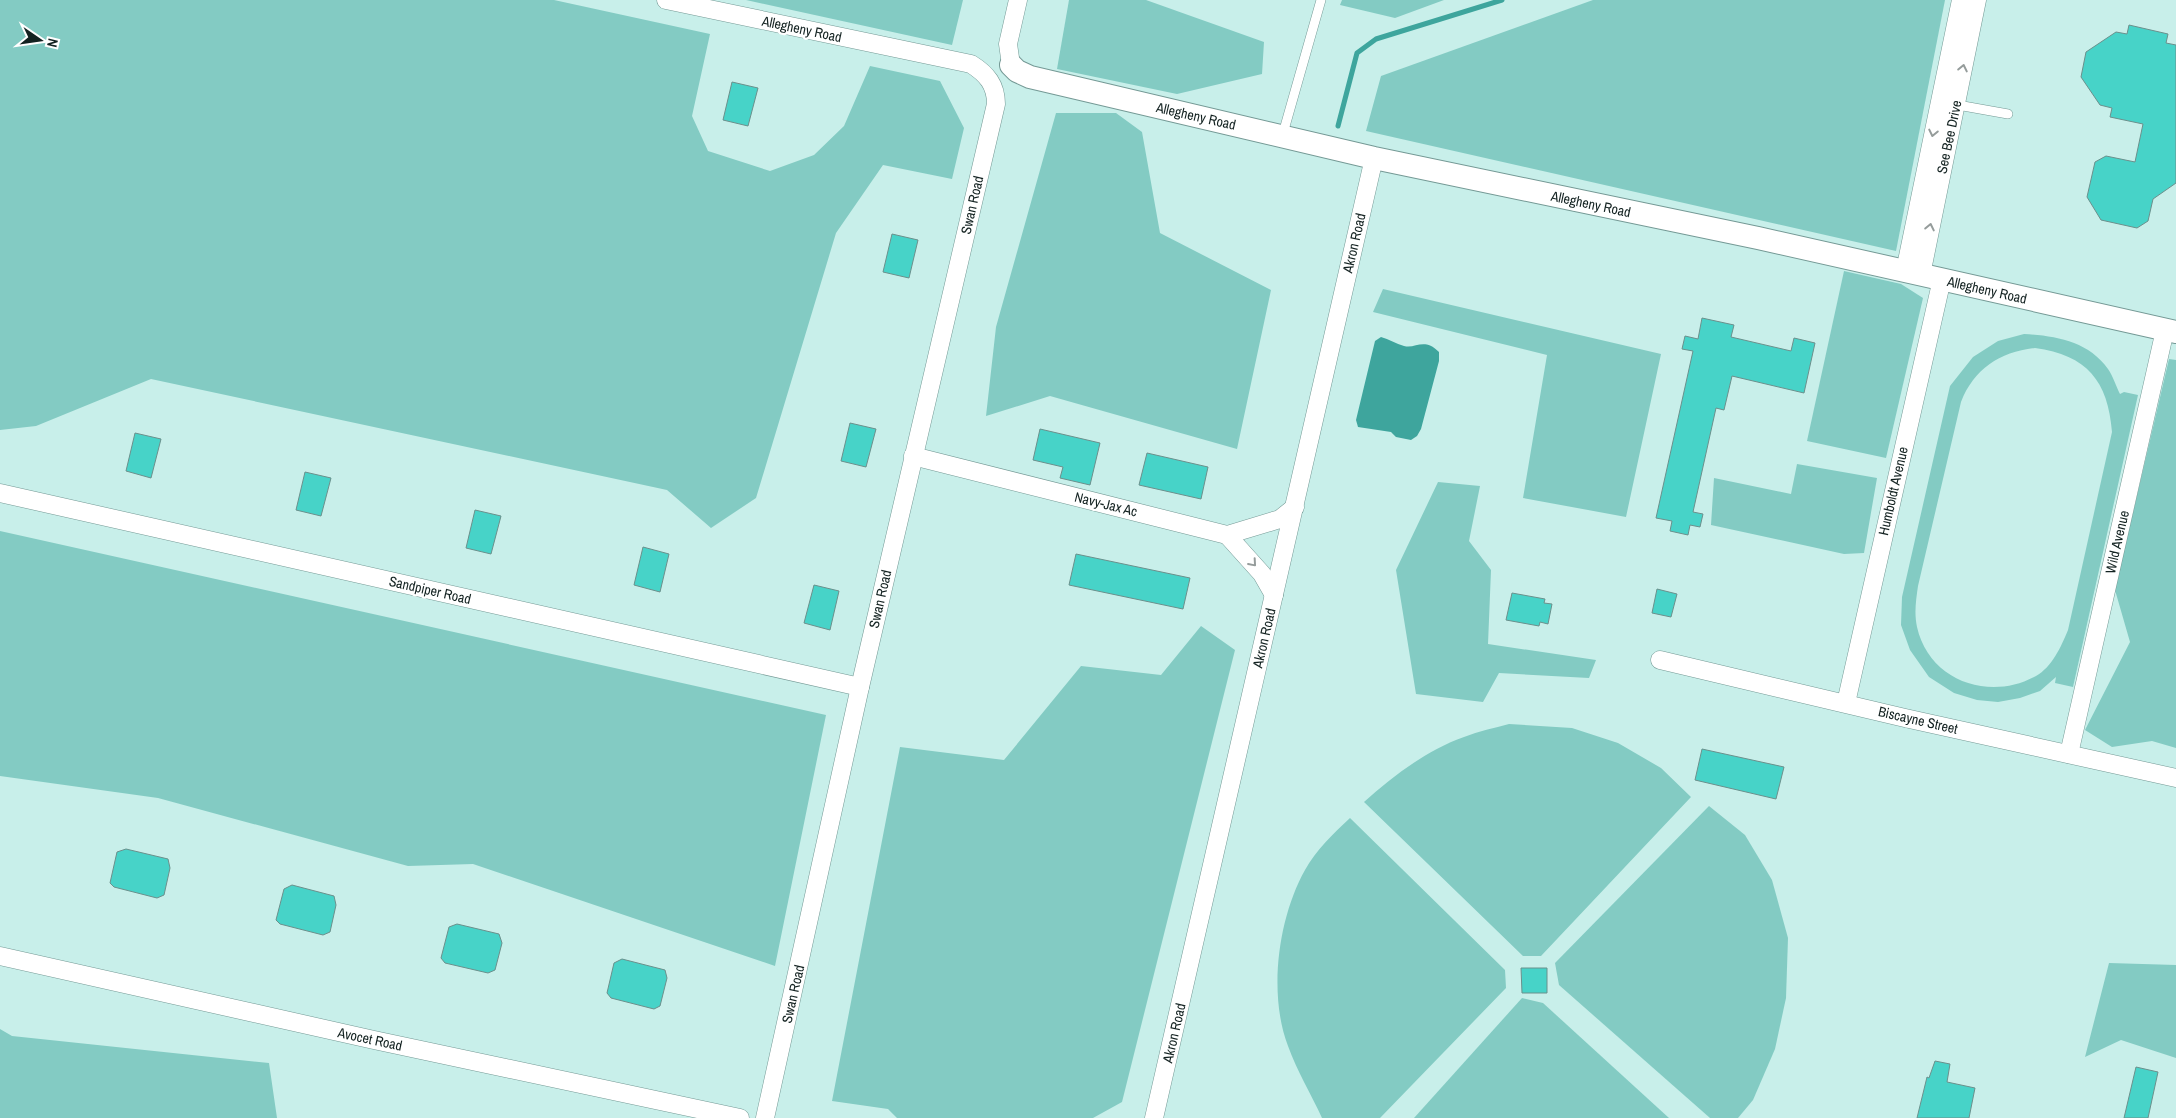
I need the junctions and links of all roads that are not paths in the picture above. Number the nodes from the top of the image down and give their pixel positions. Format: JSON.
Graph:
{"nodes":[{"id":1,"x":666,"y":0,"type":"edge"},
{"id":2,"x":1018,"y":0,"type":"edge"},
{"id":3,"x":1321,"y":0,"type":"edge"},
{"id":4,"x":1961,"y":0,"type":"edge"},
{"id":5,"x":1977,"y":0,"type":"edge"},
{"id":6,"x":1011,"y":65,"type":"joint"},
{"id":7,"x":991,"y":82,"type":"joint"},
{"id":8,"x":1948,"y":103,"type":"junction"},
{"id":9,"x":2008,"y":114,"type":"dead end"},
{"id":10,"x":1282,"y":136,"type":"junction"},
{"id":11,"x":1374,"y":158,"type":"junction"},
{"id":12,"x":1923,"y":275,"type":"junction"},
{"id":13,"x":2170,"y":331,"type":"edge"},
{"id":14,"x":913,"y":456,"type":"junction"},
{"id":15,"x":0,"y":494,"type":"edge"},
{"id":16,"x":1295,"y":506,"type":"junction"},
{"id":17,"x":1227,"y":535,"type":"junction"},
{"id":18,"x":1274,"y":595,"type":"junction"},
{"id":19,"x":1660,"y":660,"type":"dead end"},
{"id":20,"x":860,"y":687,"type":"junction"},
{"id":21,"x":1846,"y":703,"type":"junction"},
{"id":22,"x":2069,"y":754,"type":"junction"},
{"id":23,"x":2176,"y":778,"type":"edge"},
{"id":24,"x":0,"y":956,"type":"edge"},
{"id":25,"x":740,"y":1118,"type":"edge"},
{"id":26,"x":765,"y":1118,"type":"edge"},
{"id":27,"x":1154,"y":1118,"type":"edge"}],
"edges":[{"from":1,"to":7,"type":"street","name":"Allegheny Road"},
{"from":2,"to":6,"type":"street"},
{"from":3,"to":10,"type":"lane"},
{"from":4,"to":8,"type":"street","name":"See Bee Drive"},
{"from":8,"to":5,"type":"street","name":"See Bee Drive","one_way":true},
{"from":6,"to":10,"type":"street","name":"Allegheny Road"},
{"from":7,"to":14,"type":"street","name":"Swan Road"},
{"from":8,"to":9,"type":"lane"},
{"from":8,"to":12,"type":"street","name":"See Bee Drive"},
{"from":10,"to":11,"type":"street","name":"Allegheny Road"},
{"from":11,"to":12,"type":"street","name":"Allegheny Road"},
{"from":11,"to":16,"type":"street","name":"Akron Road"},
{"from":12,"to":13,"type":"street","name":"Allegheny Road"},
{"from":12,"to":21,"type":"street","name":"Humboldt Avenue"},
{"from":13,"to":22,"type":"street","name":"Wild Avenue"},
{"from":14,"to":17,"type":"street","name":"Navy-Jax Ac"},
{"from":14,"to":20,"type":"street","name":"Swan Road"},
{"from":15,"to":20,"type":"street","name":"Sandpiper Road"},
{"from":16,"to":17,"type":"street"},
{"from":16,"to":18,"type":"street","name":"Akron Road"},
{"from":17,"to":18,"type":"street","one_way":true},
{"from":18,"to":27,"type":"street","name":"Akron Road"},
{"from":19,"to":21,"type":"street","name":"Biscayne Street"},
{"from":20,"to":26,"type":"street","name":"Swan Road"},
{"from":21,"to":22,"type":"street","name":"Biscayne Street"},
{"from":22,"to":23,"type":"street","name":"Biscayne Street"},
{"from":24,"to":25,"type":"street","name":"Avocet Road"}]}
